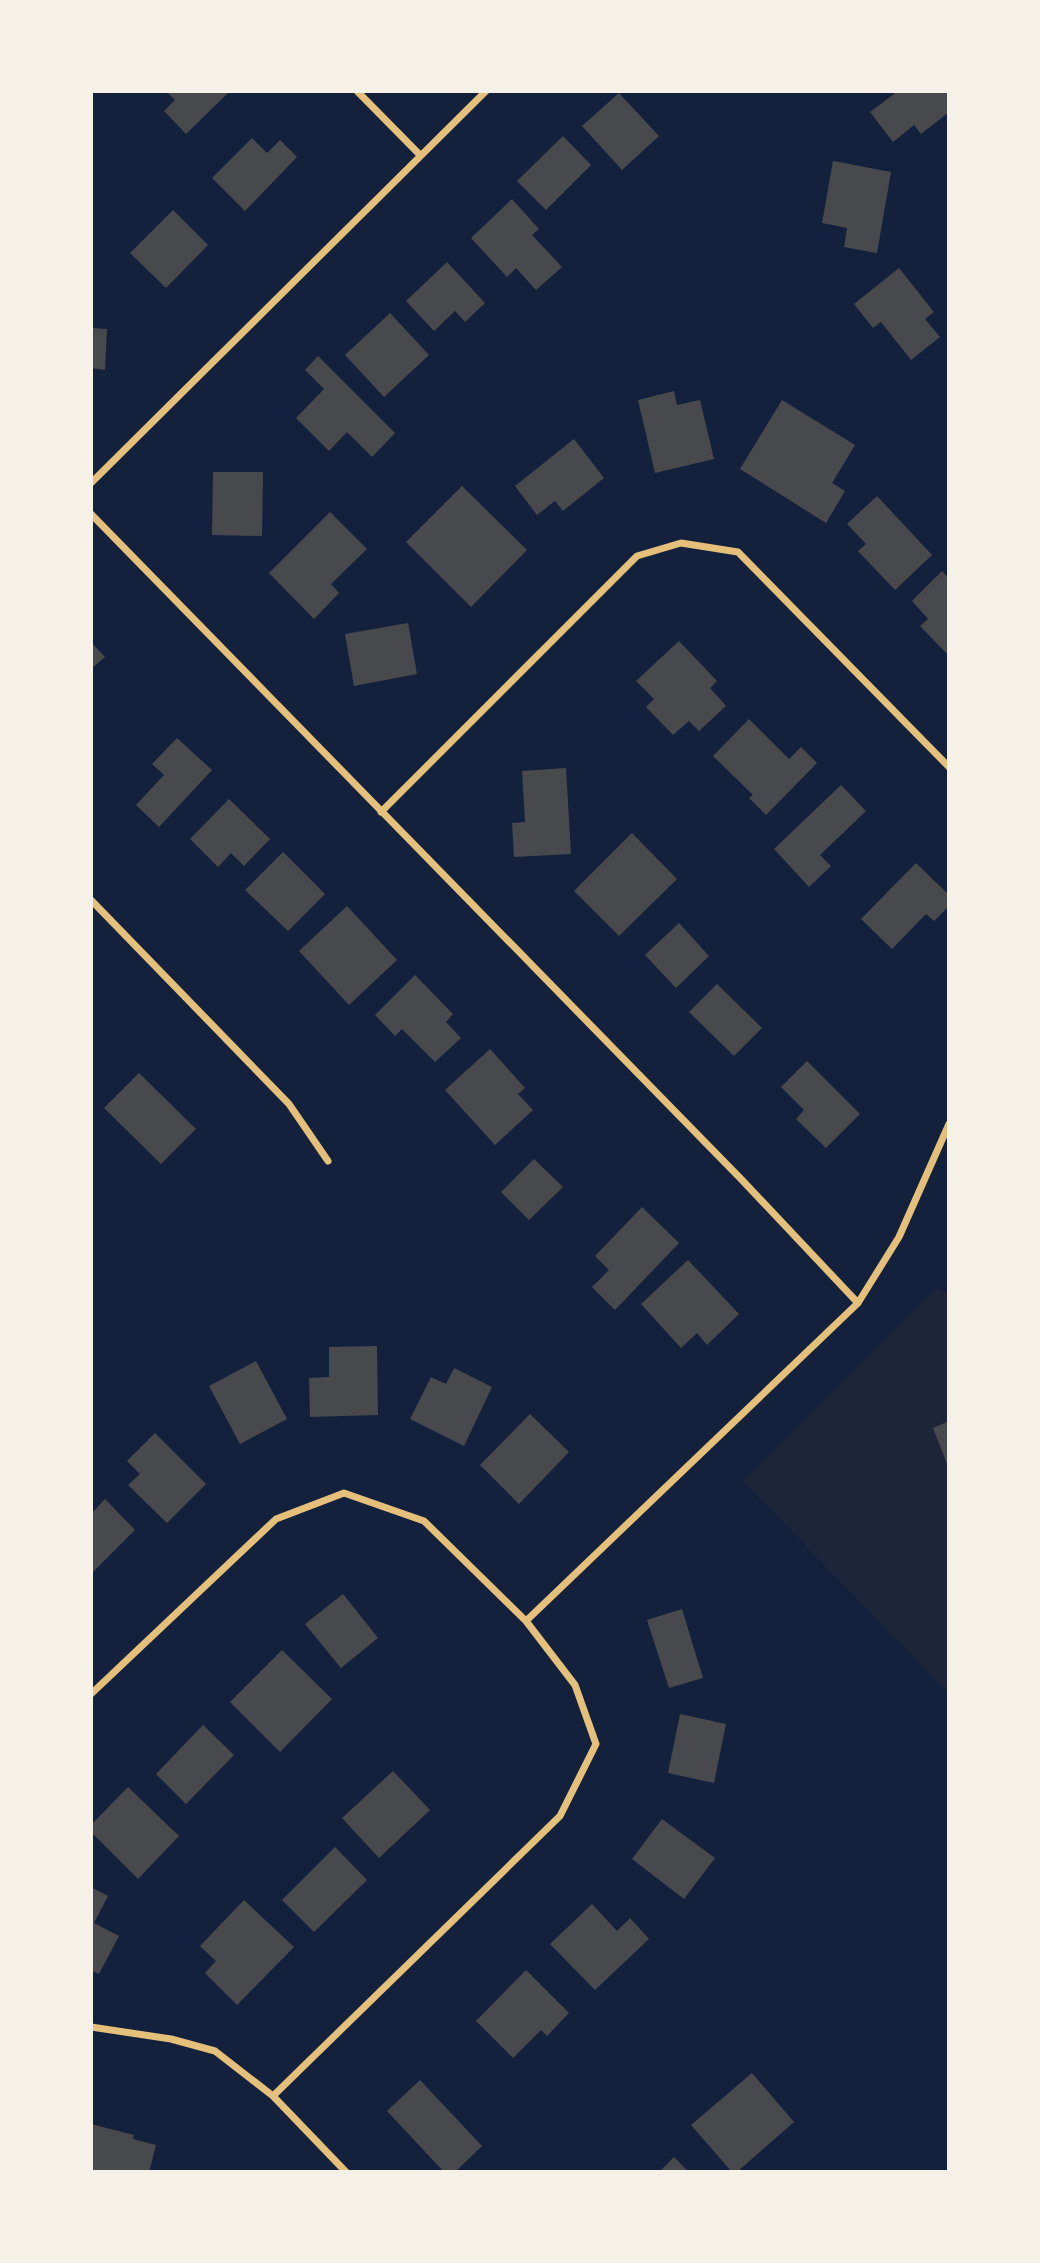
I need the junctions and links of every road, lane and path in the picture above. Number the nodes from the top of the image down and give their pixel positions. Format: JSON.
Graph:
{"nodes":[{"id":1,"x":357,"y":91,"type":"edge"},
{"id":2,"x":486,"y":91,"type":"edge"},
{"id":3,"x":420,"y":155,"type":"junction"},
{"id":4,"x":91,"y":483,"type":"edge"},
{"id":5,"x":91,"y":514,"type":"edge"},
{"id":6,"x":949,"y":767,"type":"edge"},
{"id":7,"x":381,"y":812,"type":"junction"},
{"id":8,"x":91,"y":900,"type":"edge"},
{"id":9,"x":949,"y":1124,"type":"edge"},
{"id":10,"x":328,"y":1161,"type":"dead end"},
{"id":11,"x":859,"y":1303,"type":"junction"},
{"id":12,"x":526,"y":1621,"type":"junction"},
{"id":13,"x":91,"y":1694,"type":"edge"},
{"id":14,"x":91,"y":2027,"type":"edge"},
{"id":15,"x":273,"y":2096,"type":"junction"},
{"id":16,"x":346,"y":2172,"type":"edge"}],
"edges":[{"from":1,"to":3,"type":"street"},
{"from":2,"to":3,"type":"street"},
{"from":3,"to":4,"type":"street"},
{"from":5,"to":7,"type":"street"},
{"from":6,"to":7,"type":"street"},
{"from":7,"to":11,"type":"street"},
{"from":8,"to":10,"type":"street"},
{"from":9,"to":11,"type":"street"},
{"from":11,"to":12,"type":"street"},
{"from":12,"to":13,"type":"street"},
{"from":12,"to":15,"type":"street"},
{"from":14,"to":15,"type":"street"},
{"from":15,"to":16,"type":"street"}]}
